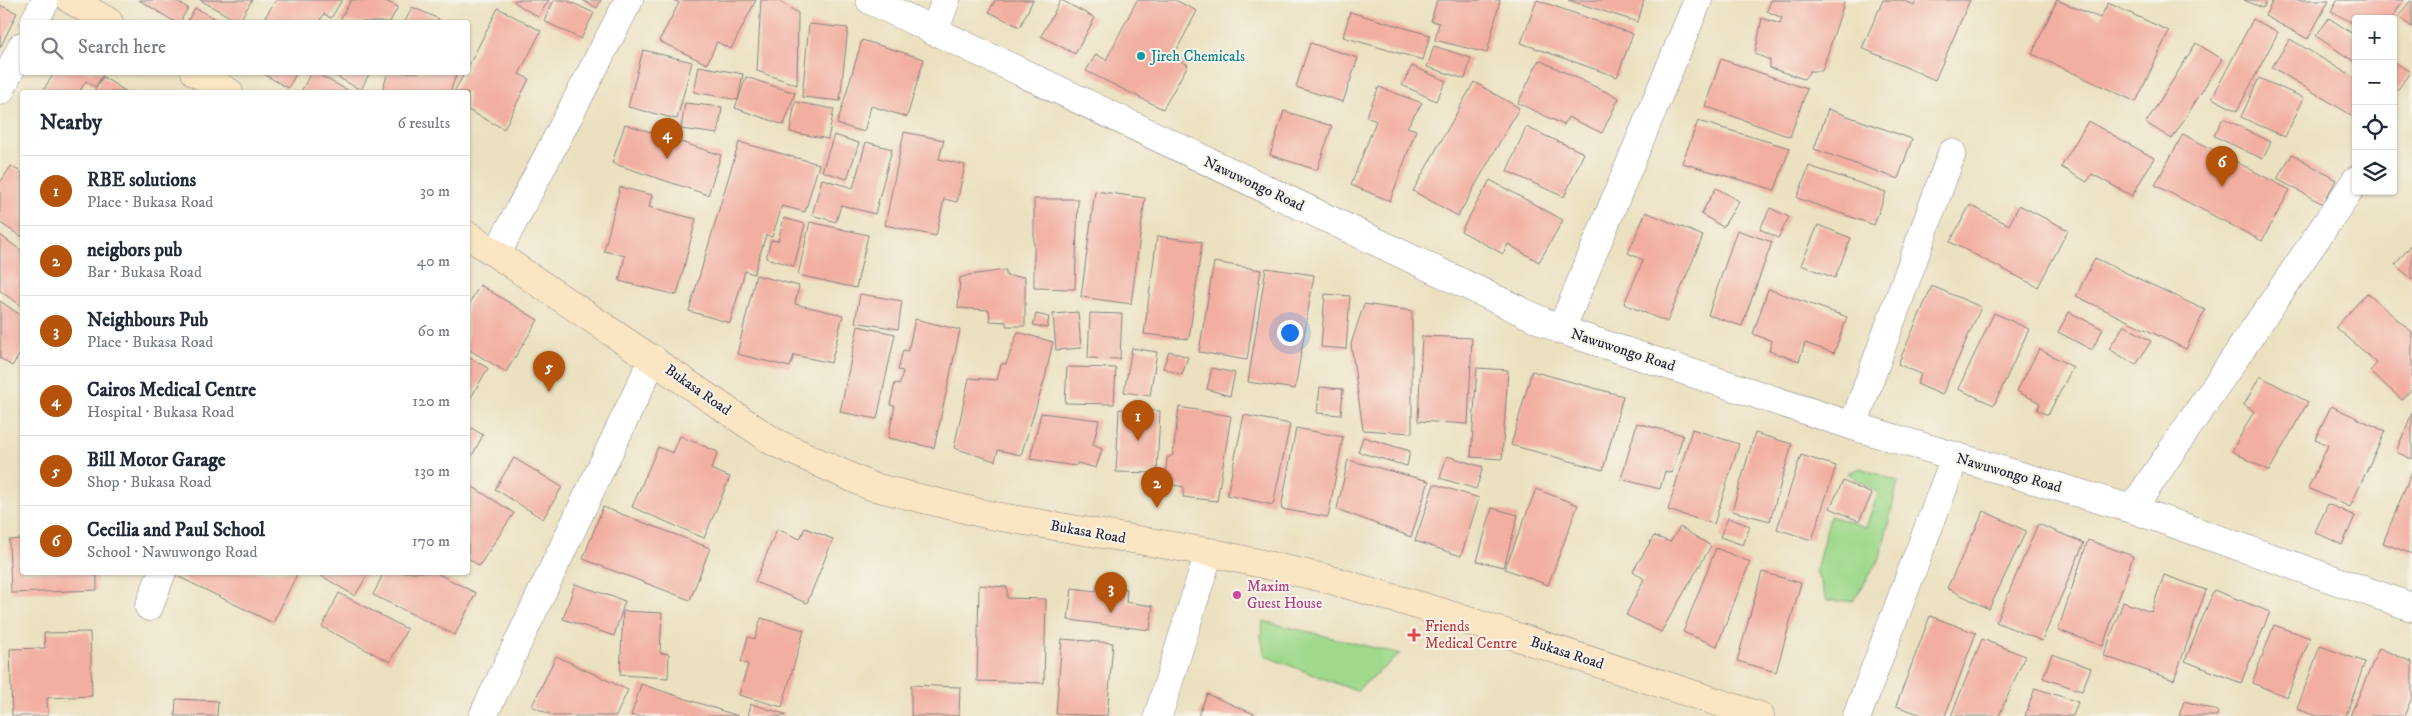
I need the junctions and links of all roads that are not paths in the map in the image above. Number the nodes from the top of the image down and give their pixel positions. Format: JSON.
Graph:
{"nodes":[{"id":1,"x":46,"y":0,"type":"edge"},
{"id":2,"x":71,"y":0,"type":"edge"},
{"id":3,"x":630,"y":0,"type":"edge"},
{"id":4,"x":870,"y":0,"type":"edge"},
{"id":5,"x":946,"y":0,"type":"edge"},
{"id":6,"x":1698,"y":0,"type":"edge"},
{"id":7,"x":35,"y":20,"type":"edge"},
{"id":8,"x":106,"y":20,"type":"edge"},
{"id":9,"x":934,"y":32,"type":"junction"},
{"id":10,"x":20,"y":50,"type":"edge"},
{"id":11,"x":200,"y":75,"type":"edge"},
{"id":12,"x":226,"y":90,"type":"edge"},
{"id":13,"x":0,"y":91,"type":"edge"},
{"id":14,"x":1952,"y":153,"type":"dead end"},
{"id":15,"x":2352,"y":186,"type":"edge"},
{"id":16,"x":470,"y":236,"type":"edge"},
{"id":17,"x":497,"y":253,"type":"junction"},
{"id":18,"x":1561,"y":330,"type":"junction"},
{"id":19,"x":653,"y":358,"type":"junction"},
{"id":20,"x":1854,"y":426,"type":"junction"},
{"id":21,"x":1955,"y":457,"type":"junction"},
{"id":22,"x":2132,"y":509,"type":"junction"},
{"id":23,"x":1209,"y":552,"type":"junction"},
{"id":24,"x":161,"y":575,"type":"edge"},
{"id":25,"x":149,"y":607,"type":"dead end"},
{"id":26,"x":2412,"y":608,"type":"edge"},
{"id":27,"x":483,"y":716,"type":"edge"},
{"id":28,"x":1158,"y":716,"type":"edge"},
{"id":29,"x":1760,"y":716,"type":"edge"},
{"id":30,"x":1858,"y":716,"type":"edge"}],
"edges":[{"from":1,"to":7,"type":"street"},
{"from":2,"to":8,"type":"street"},
{"from":3,"to":17,"type":"street"},
{"from":4,"to":9,"type":"street","name":"Nawuwongo Road"},
{"from":5,"to":9,"type":"street"},
{"from":6,"to":18,"type":"street"},
{"from":9,"to":18,"type":"street","name":"Nawuwongo Road"},
{"from":10,"to":13,"type":"street"},
{"from":11,"to":12,"type":"street"},
{"from":14,"to":20,"type":"street"},
{"from":15,"to":22,"type":"street"},
{"from":16,"to":17,"type":"street","name":"Bukasa Road"},
{"from":17,"to":19,"type":"street","name":"Bukasa Road"},
{"from":18,"to":20,"type":"street","name":"Nawuwongo Road"},
{"from":19,"to":23,"type":"street","name":"Bukasa Road"},
{"from":19,"to":27,"type":"street"},
{"from":20,"to":21,"type":"street","name":"Nawuwongo Road"},
{"from":21,"to":22,"type":"street","name":"Nawuwongo Road"},
{"from":21,"to":30,"type":"street"},
{"from":22,"to":26,"type":"street","name":"Nawuwongo Road"},
{"from":23,"to":28,"type":"street"},
{"from":23,"to":29,"type":"street","name":"Bukasa Road"},
{"from":24,"to":25,"type":"street"}]}
